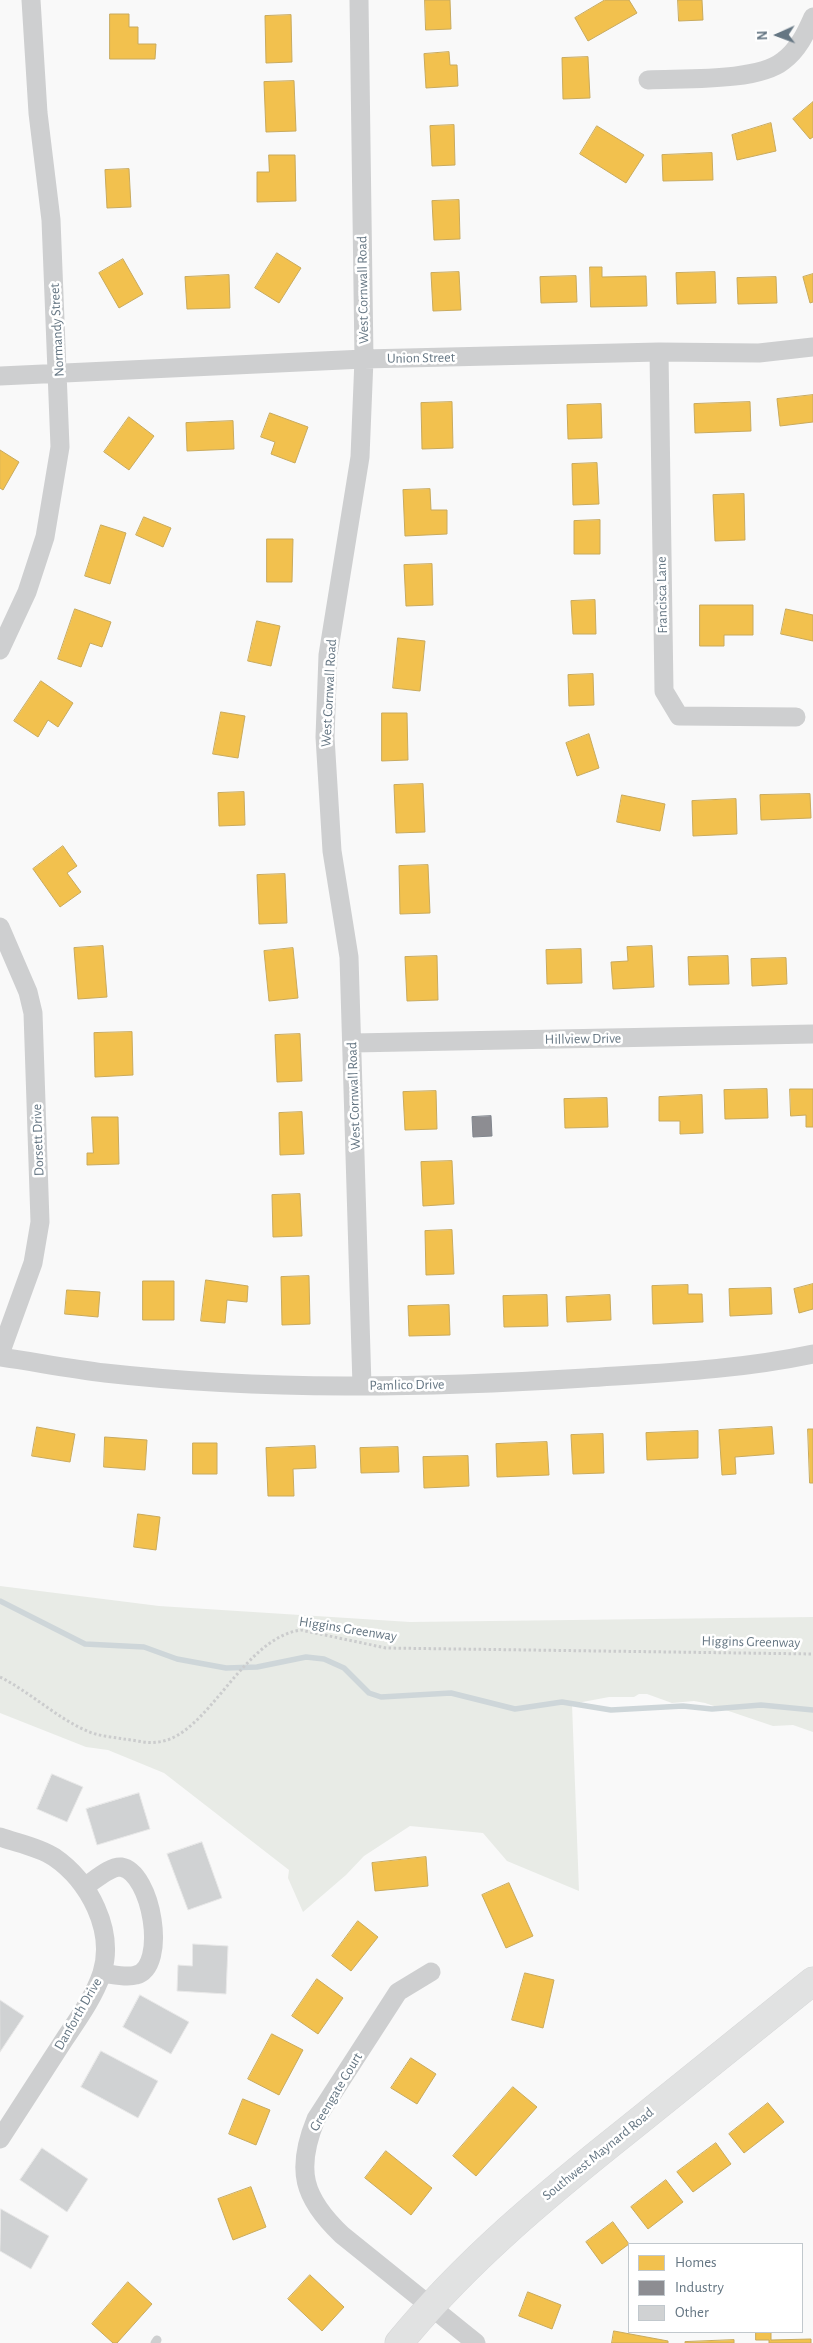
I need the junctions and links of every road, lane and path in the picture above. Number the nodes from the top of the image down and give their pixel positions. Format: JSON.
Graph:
{"nodes":[{"id":1,"x":31,"y":0,"type":"edge"},
{"id":2,"x":359,"y":0,"type":"edge"},
{"id":3,"x":813,"y":17,"type":"edge"},
{"id":4,"x":648,"y":80,"type":"dead end"},
{"id":5,"x":813,"y":347,"type":"edge"},
{"id":6,"x":659,"y":352,"type":"junction"},
{"id":7,"x":364,"y":359,"type":"junction"},
{"id":8,"x":59,"y":373,"type":"junction"},
{"id":9,"x":0,"y":376,"type":"edge"},
{"id":10,"x":0,"y":650,"type":"edge"},
{"id":11,"x":796,"y":717,"type":"dead end"},
{"id":12,"x":0,"y":927,"type":"edge"},
{"id":13,"x":813,"y":1034,"type":"edge"},
{"id":14,"x":353,"y":1043,"type":"junction"},
{"id":15,"x":813,"y":1354,"type":"edge"},
{"id":16,"x":0,"y":1355,"type":"edge"},
{"id":17,"x":362,"y":1386,"type":"junction"},
{"id":18,"x":813,"y":1654,"type":"edge"},
{"id":19,"x":0,"y":1677,"type":"edge"},
{"id":20,"x":0,"y":1837,"type":"edge"},
{"id":21,"x":84,"y":1887,"type":"junction"},
{"id":22,"x":431,"y":1972,"type":"dead end"},
{"id":23,"x":102,"y":1973,"type":"junction"},
{"id":24,"x":813,"y":1981,"type":"edge"},
{"id":25,"x":2,"y":2132,"type":"edge"},
{"id":26,"x":429,"y":2306,"type":"junction"},
{"id":27,"x":399,"y":2343,"type":"edge"},
{"id":28,"x":476,"y":2343,"type":"edge"}],
"edges":[{"from":1,"to":8,"type":"street","name":"Normandy Street"},
{"from":2,"to":7,"type":"street","name":"West Cornwall Road"},
{"from":3,"to":4,"type":"street"},
{"from":5,"to":6,"type":"street","name":"Union Street"},
{"from":6,"to":7,"type":"street","name":"Union Street"},
{"from":6,"to":11,"type":"street","name":"Francisca Lane"},
{"from":7,"to":8,"type":"street","name":"Union Street"},
{"from":7,"to":14,"type":"street","name":"West Cornwall Road"},
{"from":8,"to":9,"type":"street","name":"Union Street"},
{"from":8,"to":10,"type":"street","name":"Normandy Street"},
{"from":12,"to":16,"type":"street","name":"Dorsett Drive"},
{"from":13,"to":14,"type":"street","name":"Hillview Drive"},
{"from":14,"to":17,"type":"street","name":"West Cornwall Road"},
{"from":15,"to":17,"type":"street","name":"Pamlico Drive"},
{"from":16,"to":17,"type":"street","name":"Pamlico Drive"},
{"from":18,"to":19,"type":"path","name":"Higgins Greenway"},
{"from":20,"to":21,"type":"street","name":"Danforth Drive"},
{"from":21,"to":23,"type":"street","name":"Danforth Drive"},
{"from":21,"to":23,"type":"street"},
{"from":22,"to":26,"type":"street","name":"Greengate Court"},
{"from":23,"to":25,"type":"street","name":"Danforth Drive"},
{"from":24,"to":26,"type":"main road","name":"Southwest Maynard Road"},
{"from":26,"to":27,"type":"main road","name":"Southwest Maynard Road"},
{"from":26,"to":28,"type":"street","name":"Greengate Court"}]}
